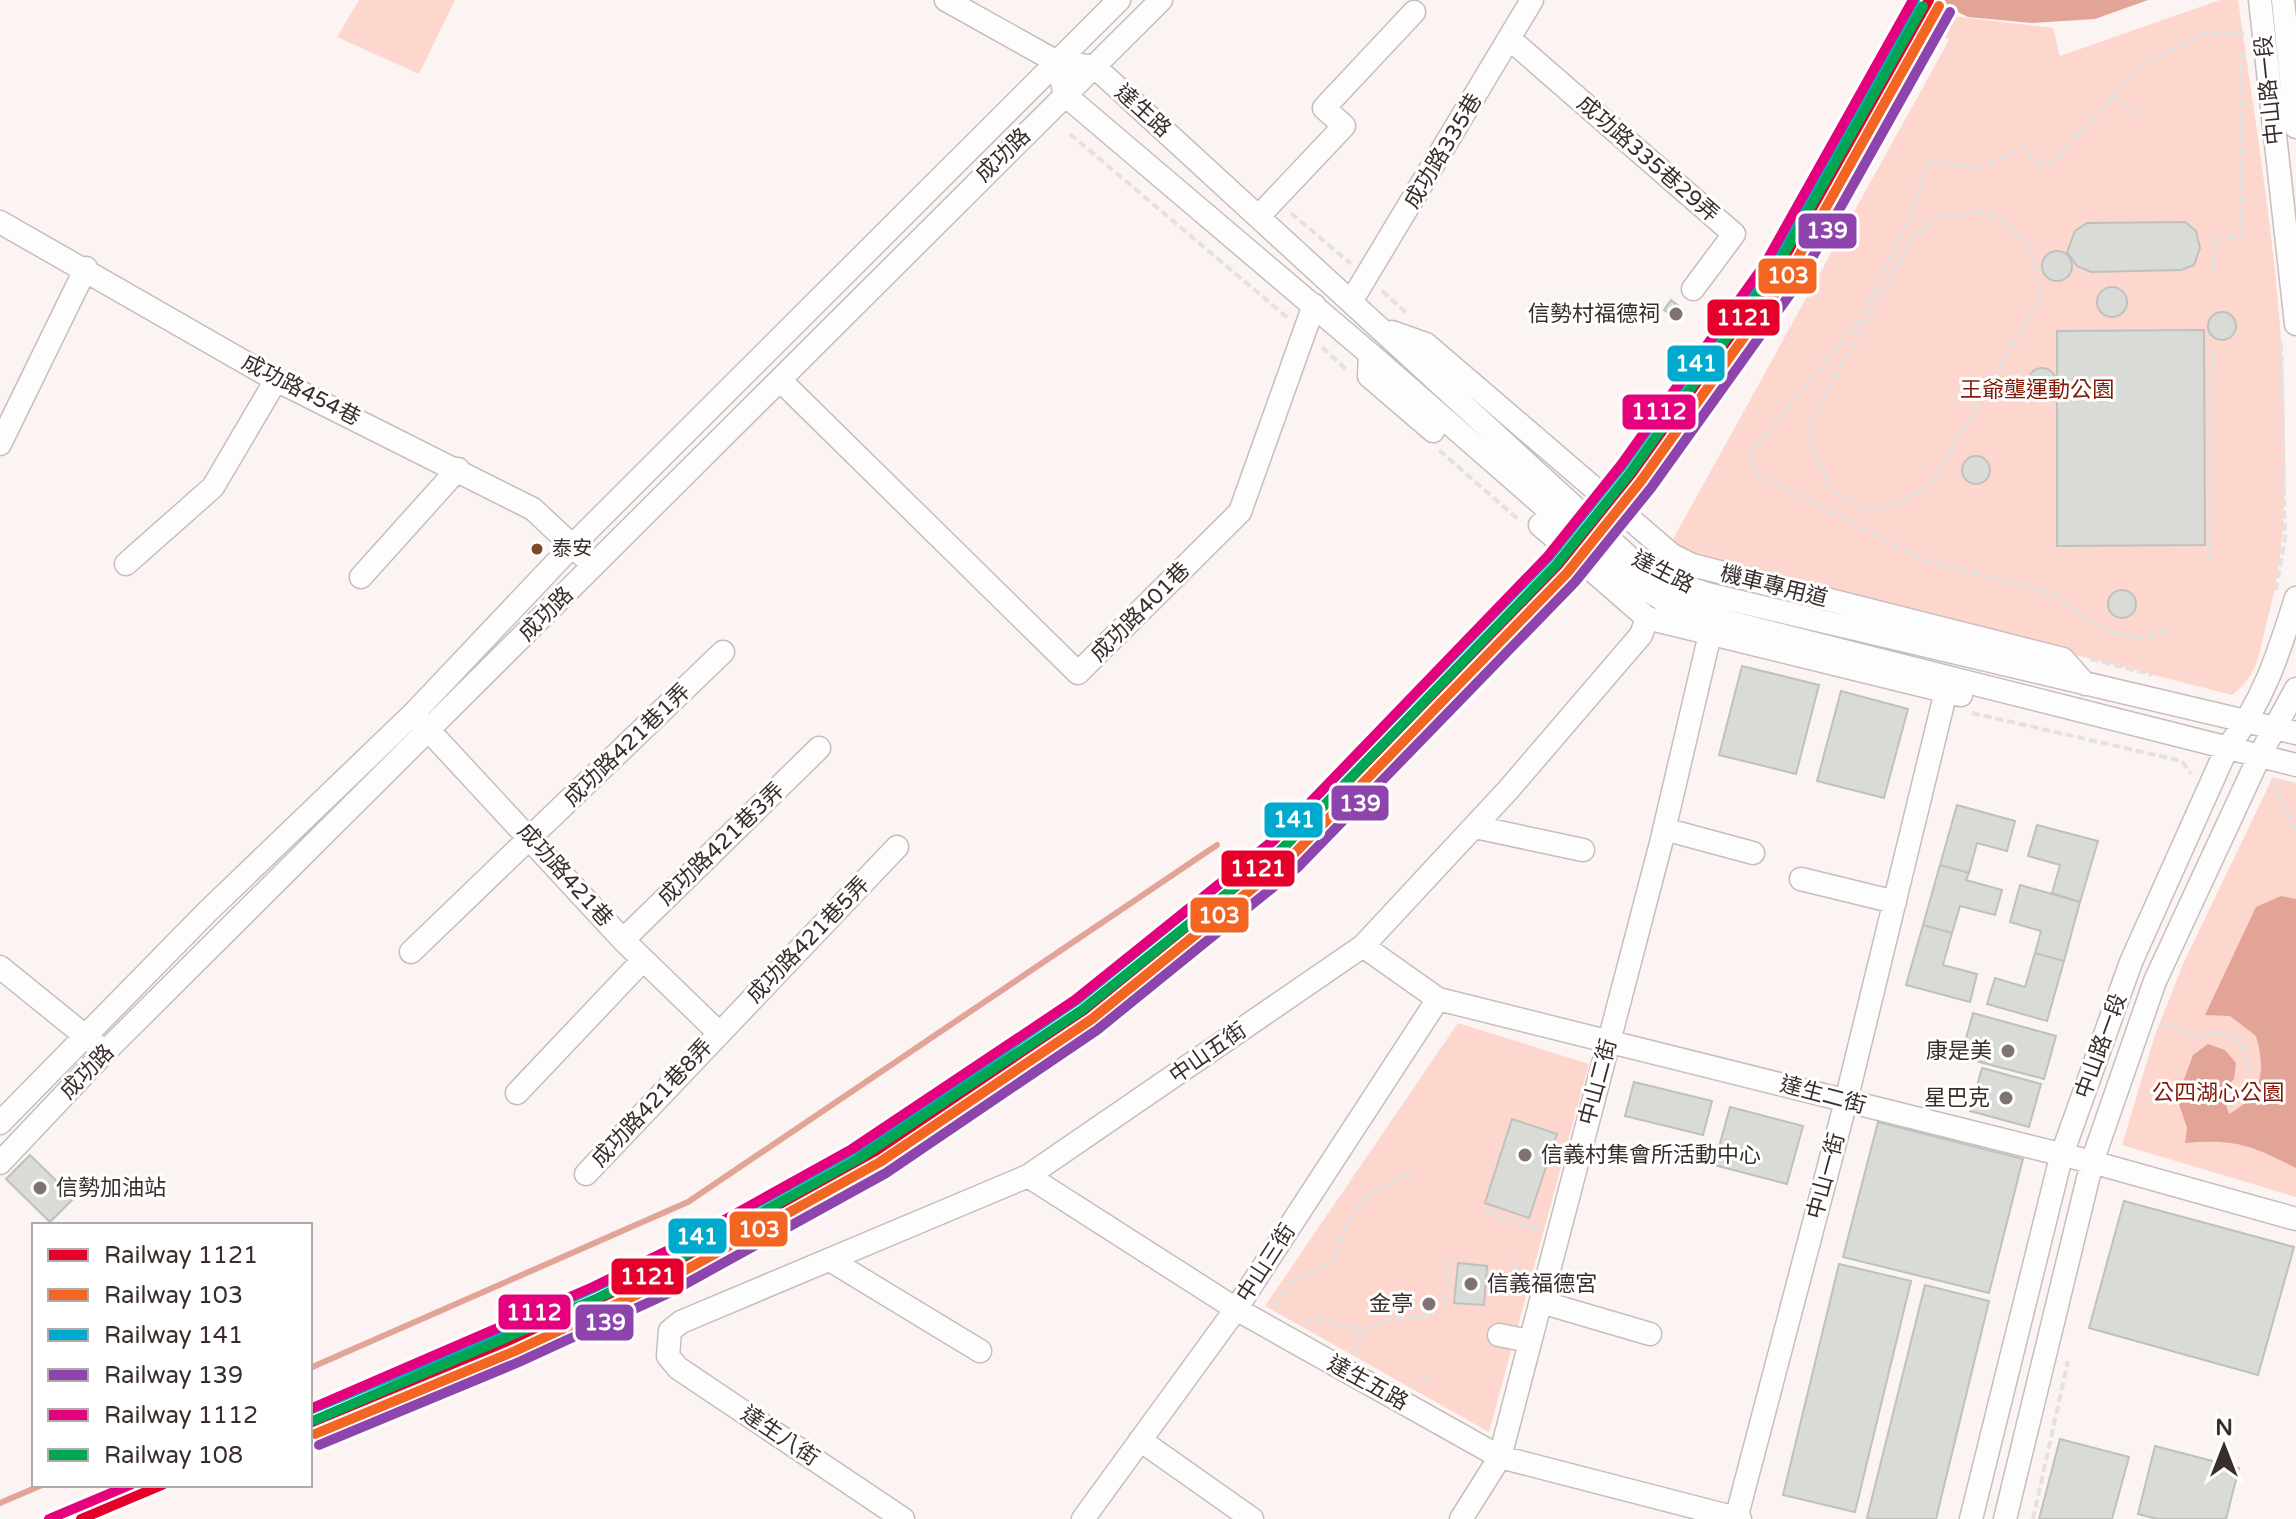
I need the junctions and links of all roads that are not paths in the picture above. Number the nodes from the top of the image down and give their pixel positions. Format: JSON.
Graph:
{"nodes":[{"id":1,"x":946,"y":0,"type":"edge"},
{"id":2,"x":1119,"y":0,"type":"edge"},
{"id":3,"x":1161,"y":0,"type":"edge"},
{"id":4,"x":1532,"y":0,"type":"edge"},
{"id":5,"x":2260,"y":0,"type":"edge"},
{"id":6,"x":2283,"y":0,"type":"edge"},
{"id":7,"x":1414,"y":12,"type":"dead end"},
{"id":8,"x":1511,"y":40,"type":"junction"},
{"id":9,"x":1057,"y":62,"type":"junction"},
{"id":10,"x":1095,"y":67,"type":"junction"},
{"id":11,"x":1065,"y":95,"type":"junction"},
{"id":12,"x":2271,"y":112,"type":"junction"},
{"id":13,"x":2295,"y":116,"type":"edge"},
{"id":14,"x":1259,"y":216,"type":"junction"},
{"id":15,"x":0,"y":222,"type":"edge"},
{"id":16,"x":86,"y":268,"type":"junction"},
{"id":17,"x":1693,"y":289,"type":"dead end"},
{"id":18,"x":1352,"y":300,"type":"junction"},
{"id":19,"x":1314,"y":305,"type":"junction"},
{"id":20,"x":2288,"y":324,"type":"edge"},
{"id":21,"x":792,"y":330,"type":"junction"},
{"id":22,"x":810,"y":347,"type":"junction"},
{"id":23,"x":1370,"y":354,"type":"junction"},
{"id":24,"x":276,"y":380,"type":"junction"},
{"id":25,"x":780,"y":380,"type":"junction"},
{"id":26,"x":0,"y":444,"type":"edge"},
{"id":27,"x":458,"y":469,"type":"junction"},
{"id":28,"x":572,"y":546,"type":"junction"},
{"id":29,"x":126,"y":564,"type":"dead end"},
{"id":30,"x":595,"y":566,"type":"junction"},
{"id":31,"x":361,"y":577,"type":"dead end"},
{"id":32,"x":2285,"y":597,"type":"edge"},
{"id":33,"x":1647,"y":618,"type":"junction"},
{"id":34,"x":1710,"y":634,"type":"junction"},
{"id":35,"x":723,"y":652,"type":"dead end"},
{"id":36,"x":2296,"y":689,"type":"edge"},
{"id":37,"x":1946,"y":691,"type":"junction"},
{"id":38,"x":2079,"y":709,"type":"junction"},
{"id":39,"x":413,"y":714,"type":"junction"},
{"id":40,"x":2248,"y":722,"type":"junction"},
{"id":41,"x":430,"y":731,"type":"junction"},
{"id":42,"x":2285,"y":731,"type":"edge"},
{"id":43,"x":819,"y":748,"type":"dead end"},
{"id":44,"x":2227,"y":748,"type":"junction"},
{"id":45,"x":2265,"y":764,"type":"junction"},
{"id":46,"x":2296,"y":765,"type":"edge"},
{"id":47,"x":1475,"y":827,"type":"junction"},
{"id":48,"x":1664,"y":829,"type":"junction"},
{"id":49,"x":531,"y":837,"type":"junction"},
{"id":50,"x":897,"y":847,"type":"dead end"},
{"id":51,"x":1583,"y":850,"type":"dead end"},
{"id":52,"x":1753,"y":853,"type":"dead end"},
{"id":53,"x":1801,"y":879,"type":"dead end"},
{"id":54,"x":1895,"y":902,"type":"junction"},
{"id":55,"x":623,"y":940,"type":"junction"},
{"id":56,"x":1363,"y":946,"type":"junction"},
{"id":57,"x":411,"y":952,"type":"dead end"},
{"id":58,"x":643,"y":960,"type":"junction"},
{"id":59,"x":0,"y":967,"type":"edge"},
{"id":60,"x":1438,"y":999,"type":"junction"},
{"id":61,"x":719,"y":1033,"type":"junction"},
{"id":62,"x":86,"y":1037,"type":"junction"},
{"id":63,"x":1609,"y":1039,"type":"junction"},
{"id":64,"x":105,"y":1052,"type":"junction"},
{"id":65,"x":517,"y":1093,"type":"dead end"},
{"id":66,"x":1846,"y":1101,"type":"junction"},
{"id":67,"x":0,"y":1123,"type":"edge"},
{"id":68,"x":2061,"y":1157,"type":"junction"},
{"id":69,"x":2092,"y":1162,"type":"junction"},
{"id":70,"x":0,"y":1163,"type":"edge"},
{"id":71,"x":586,"y":1174,"type":"dead end"},
{"id":72,"x":1028,"y":1176,"type":"junction"},
{"id":73,"x":2296,"y":1219,"type":"edge"},
{"id":74,"x":830,"y":1260,"type":"junction"},
{"id":75,"x":1541,"y":1302,"type":"junction"},
{"id":76,"x":1236,"y":1309,"type":"junction"},
{"id":77,"x":1650,"y":1334,"type":"dead end"},
{"id":78,"x":1499,"y":1335,"type":"dead end"},
{"id":79,"x":1530,"y":1341,"type":"junction"},
{"id":80,"x":667,"y":1346,"type":"joint"},
{"id":81,"x":980,"y":1351,"type":"dead end"},
{"id":82,"x":1140,"y":1440,"type":"junction"},
{"id":83,"x":1500,"y":1457,"type":"junction"},
{"id":84,"x":903,"y":1519,"type":"edge"},
{"id":85,"x":1083,"y":1519,"type":"edge"},
{"id":86,"x":1252,"y":1519,"type":"edge"},
{"id":87,"x":1461,"y":1519,"type":"edge"},
{"id":88,"x":1737,"y":1519,"type":"edge"},
{"id":89,"x":1971,"y":1519,"type":"edge"},
{"id":90,"x":2005,"y":1519,"type":"edge"}],
"edges":[{"from":1,"to":9,"type":"street"},
{"from":2,"to":9,"type":"street","name":"成功路"},
{"from":3,"to":10,"type":"street","name":"成功路"},
{"from":4,"to":8,"type":"street","name":"成功路335巷"},
{"from":5,"to":12,"type":"street","name":"中山路一段"},
{"from":6,"to":13,"type":"street","name":"中山路一段"},
{"from":7,"to":14,"type":"street"},
{"from":8,"to":17,"type":"street","name":"成功路335巷29弄"},
{"from":8,"to":18,"type":"street","name":"成功路335巷"},
{"from":9,"to":10,"type":"street","name":"達生路"},
{"from":9,"to":11,"type":"street"},
{"from":9,"to":21,"type":"street","name":"成功路"},
{"from":10,"to":11,"type":"street","name":"成功路"},
{"from":10,"to":14,"type":"street","name":"達生路"},
{"from":11,"to":19,"type":"street","name":"達生路"},
{"from":11,"to":22,"type":"street","name":"成功路"},
{"from":12,"to":13,"type":"street"},
{"from":12,"to":20,"type":"street","name":"中山路一段"},
{"from":14,"to":18,"type":"street","name":"達生路"},
{"from":15,"to":16,"type":"street","name":"成功路454巷"},
{"from":16,"to":24,"type":"street","name":"成功路454巷"},
{"from":16,"to":26,"type":"street"},
{"from":18,"to":40,"type":"street","name":"達生路"},
{"from":19,"to":23,"type":"street","name":"達生路"},
{"from":19,"to":25,"type":"street","name":"成功路401巷"},
{"from":21,"to":22,"type":"street"},
{"from":21,"to":28,"type":"street","name":"成功路"},
{"from":22,"to":25,"type":"street","name":"成功路"},
{"from":23,"to":33,"type":"street"},
{"from":23,"to":38,"type":"street","name":"達生路"},
{"from":24,"to":27,"type":"street","name":"成功路454巷"},
{"from":24,"to":29,"type":"street"},
{"from":25,"to":30,"type":"street","name":"成功路"},
{"from":27,"to":28,"type":"street","name":"成功路454巷"},
{"from":27,"to":31,"type":"street"},
{"from":28,"to":30,"type":"street","name":"成功路454巷"},
{"from":28,"to":39,"type":"street","name":"成功路"},
{"from":30,"to":41,"type":"street","name":"成功路"},
{"from":32,"to":40,"type":"street","name":"中山路一段"},
{"from":33,"to":34,"type":"street","name":"達生路"},
{"from":33,"to":47,"type":"street","name":"中山五街"},
{"from":34,"to":37,"type":"street","name":"達生路"},
{"from":34,"to":48,"type":"street","name":"中山二街"},
{"from":35,"to":49,"type":"street","name":"成功路421巷1弄"},
{"from":36,"to":42,"type":"street","name":"中山路一段"},
{"from":37,"to":38,"type":"street","name":"達生路"},
{"from":37,"to":54,"type":"street","name":"中山一街"},
{"from":38,"to":44,"type":"street","name":"達生路"},
{"from":39,"to":41,"type":"street","name":"成功路421巷"},
{"from":39,"to":62,"type":"street","name":"成功路"},
{"from":40,"to":42,"type":"street","name":"達生路"},
{"from":40,"to":44,"type":"street","name":"中山路一段"},
{"from":41,"to":49,"type":"street","name":"成功路421巷"},
{"from":41,"to":64,"type":"street","name":"成功路"},
{"from":42,"to":45,"type":"street","name":"中山路一段"},
{"from":43,"to":55,"type":"street","name":"成功路421巷3弄"},
{"from":44,"to":45,"type":"street","name":"達生路"},
{"from":44,"to":68,"type":"street","name":"中山路一段"},
{"from":45,"to":46,"type":"street","name":"達生路"},
{"from":45,"to":69,"type":"street","name":"中山路一段"},
{"from":47,"to":51,"type":"street"},
{"from":47,"to":56,"type":"street","name":"中山五街"},
{"from":48,"to":52,"type":"street"},
{"from":48,"to":63,"type":"street","name":"中山二街"},
{"from":49,"to":55,"type":"street","name":"成功路421巷"},
{"from":49,"to":57,"type":"street","name":"成功路421巷1弄"},
{"from":50,"to":61,"type":"street","name":"成功路421巷5弄"},
{"from":53,"to":54,"type":"street"},
{"from":54,"to":66,"type":"street","name":"中山一街"},
{"from":55,"to":58,"type":"street","name":"成功路421巷"},
{"from":56,"to":60,"type":"street","name":"達生二街"},
{"from":56,"to":72,"type":"street","name":"中山五街"},
{"from":58,"to":61,"type":"street","name":"成功路421巷"},
{"from":58,"to":65,"type":"street"},
{"from":59,"to":62,"type":"street"},
{"from":60,"to":63,"type":"street","name":"達生二街"},
{"from":60,"to":76,"type":"street","name":"中山三街"},
{"from":61,"to":71,"type":"street","name":"成功路421巷8弄"},
{"from":62,"to":64,"type":"street"},
{"from":62,"to":67,"type":"street","name":"成功路"},
{"from":63,"to":66,"type":"street","name":"達生二街"},
{"from":63,"to":75,"type":"street","name":"中山二街"},
{"from":64,"to":70,"type":"street","name":"成功路"},
{"from":66,"to":68,"type":"street","name":"達生二街"},
{"from":66,"to":88,"type":"street","name":"中山一街"},
{"from":68,"to":69,"type":"street","name":"達生二街"},
{"from":68,"to":89,"type":"street","name":"中山路一段"},
{"from":69,"to":73,"type":"street","name":"達生二街"},
{"from":69,"to":90,"type":"street","name":"中山路一段"},
{"from":72,"to":74,"type":"street","name":"中山五街"},
{"from":72,"to":76,"type":"street","name":"達生五路"},
{"from":74,"to":80,"type":"street","name":"中山五街"},
{"from":74,"to":81,"type":"street"},
{"from":75,"to":77,"type":"street"},
{"from":75,"to":79,"type":"street","name":"中山二街"},
{"from":76,"to":82,"type":"street","name":"中山三街"},
{"from":76,"to":83,"type":"street","name":"達生五路"},
{"from":78,"to":79,"type":"street"},
{"from":79,"to":83,"type":"street","name":"中山二街"},
{"from":80,"to":84,"type":"street","name":"達生八街"},
{"from":82,"to":85,"type":"street","name":"中山三街"},
{"from":82,"to":86,"type":"street"},
{"from":83,"to":87,"type":"street","name":"中山二街"},
{"from":83,"to":88,"type":"street","name":"達生五路"}]}
